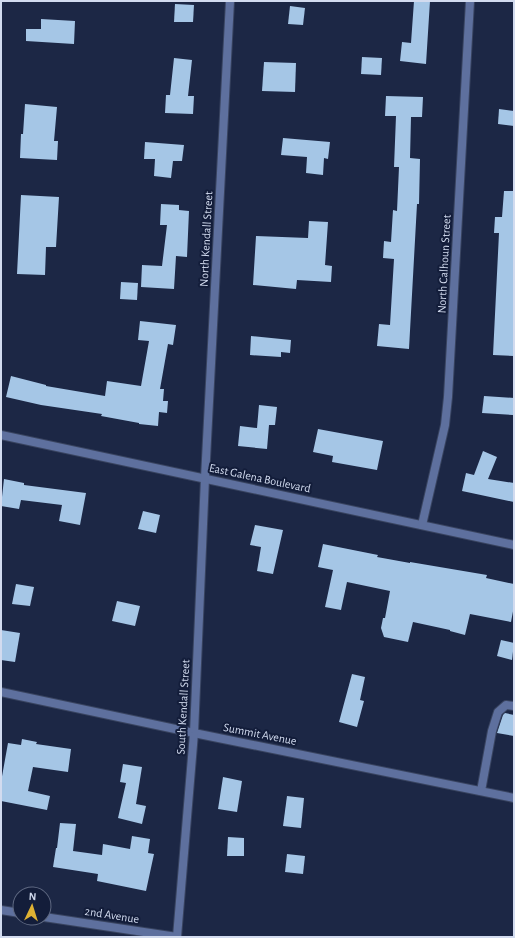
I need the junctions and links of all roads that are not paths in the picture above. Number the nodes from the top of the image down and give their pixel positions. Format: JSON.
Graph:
{"nodes":[{"id":1,"x":230,"y":1,"type":"edge"},
{"id":2,"x":470,"y":1,"type":"edge"},
{"id":3,"x":1,"y":436,"type":"edge"},
{"id":4,"x":205,"y":478,"type":"junction"},
{"id":5,"x":422,"y":525,"type":"junction"},
{"id":6,"x":514,"y":545,"type":"edge"},
{"id":7,"x":1,"y":692,"type":"edge"},
{"id":8,"x":514,"y":706,"type":"edge"},
{"id":9,"x":194,"y":733,"type":"junction"},
{"id":10,"x":481,"y":791,"type":"junction"},
{"id":11,"x":514,"y":798,"type":"edge"},
{"id":12,"x":1,"y":910,"type":"edge"},
{"id":13,"x":12,"y":912,"type":"edge"},
{"id":14,"x":52,"y":918,"type":"edge"},
{"id":15,"x":177,"y":937,"type":"edge"}],
"edges":[{"from":1,"to":4,"type":"street","name":"North Kendall Street"},
{"from":2,"to":5,"type":"street","name":"North Calhoun Street"},
{"from":3,"to":4,"type":"street","name":"East Galena Boulevard"},
{"from":4,"to":5,"type":"street","name":"East Galena Boulevard"},
{"from":4,"to":9,"type":"street","name":"South Kendall Street"},
{"from":5,"to":6,"type":"street","name":"East Galena Boulevard"},
{"from":7,"to":9,"type":"street","name":"Summit Avenue"},
{"from":8,"to":10,"type":"street"},
{"from":9,"to":10,"type":"street","name":"Summit Avenue"},
{"from":9,"to":15,"type":"street","name":"South Kendall Street"},
{"from":10,"to":11,"type":"street","name":"Summit Avenue"},
{"from":12,"to":13,"type":"street"},
{"from":14,"to":15,"type":"street","name":"2nd Avenue"}]}
